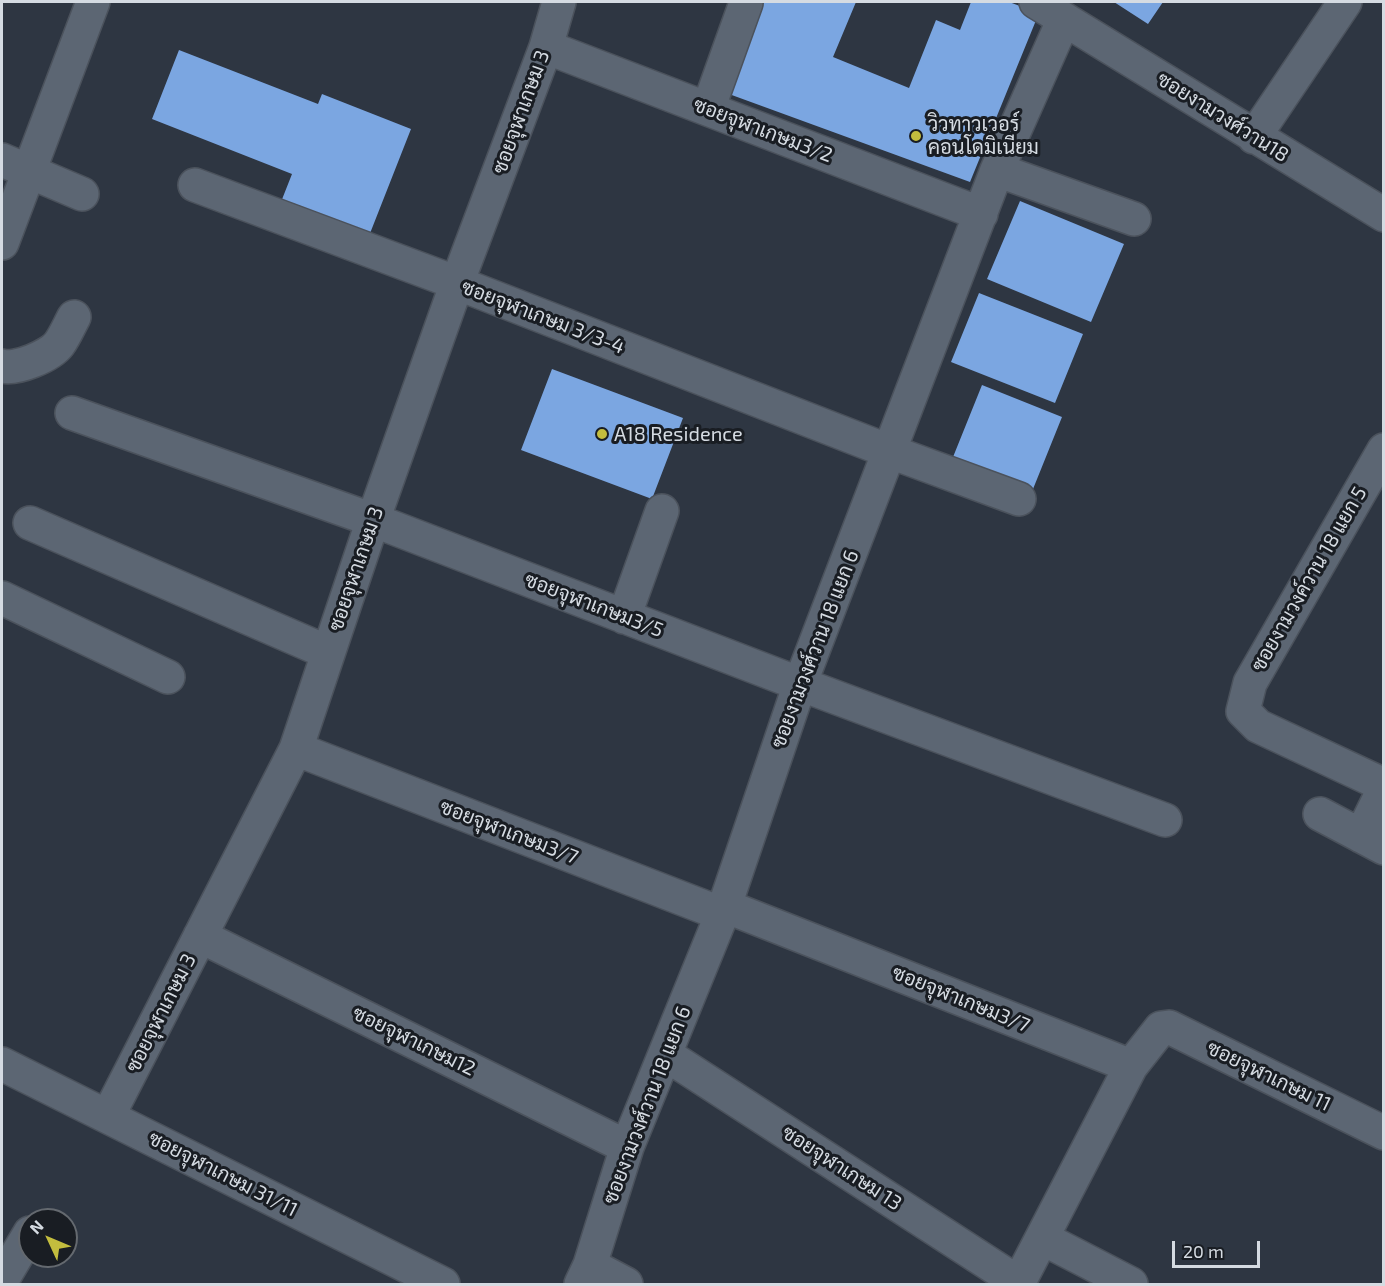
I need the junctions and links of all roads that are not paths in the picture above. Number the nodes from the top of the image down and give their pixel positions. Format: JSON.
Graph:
{"nodes":[{"id":1,"x":93,"y":2,"type":"edge"},
{"id":2,"x":1036,"y":2,"type":"edge"},
{"id":3,"x":1345,"y":2,"type":"edge"},
{"id":4,"x":553,"y":3,"type":"edge"},
{"id":5,"x":746,"y":3,"type":"edge"},
{"id":6,"x":1064,"y":19,"type":"junction"},
{"id":7,"x":546,"y":47,"type":"junction"},
{"id":8,"x":708,"y":109,"type":"junction"},
{"id":9,"x":1254,"y":137,"type":"junction"},
{"id":10,"x":16,"y":166,"type":"edge"},
{"id":11,"x":997,"y":170,"type":"junction"},
{"id":12,"x":195,"y":185,"type":"dead end"},
{"id":13,"x":82,"y":194,"type":"dead end"},
{"id":14,"x":981,"y":214,"type":"junction"},
{"id":15,"x":1383,"y":215,"type":"edge"},
{"id":16,"x":1134,"y":219,"type":"dead end"},
{"id":17,"x":2,"y":243,"type":"edge"},
{"id":18,"x":457,"y":283,"type":"junction"},
{"id":19,"x":74,"y":317,"type":"dead end"},
{"id":20,"x":2,"y":366,"type":"edge"},
{"id":21,"x":72,"y":412,"type":"dead end"},
{"id":22,"x":1383,"y":450,"type":"edge"},
{"id":23,"x":891,"y":452,"type":"junction"},
{"id":24,"x":1019,"y":499,"type":"dead end"},
{"id":25,"x":662,"y":511,"type":"dead end"},
{"id":26,"x":373,"y":520,"type":"junction"},
{"id":27,"x":30,"y":523,"type":"dead end"},
{"id":28,"x":2,"y":598,"type":"edge"},
{"id":29,"x":624,"y":617,"type":"junction"},
{"id":30,"x":327,"y":652,"type":"junction"},
{"id":31,"x":168,"y":677,"type":"dead end"},
{"id":32,"x":800,"y":684,"type":"junction"},
{"id":33,"x":296,"y":749,"type":"junction"},
{"id":34,"x":1383,"y":787,"type":"edge"},
{"id":35,"x":1320,"y":814,"type":"dead end"},
{"id":36,"x":1165,"y":820,"type":"dead end"},
{"id":37,"x":1372,"y":842,"type":"edge"},
{"id":38,"x":723,"y":910,"type":"junction"},
{"id":39,"x":200,"y":936,"type":"junction"},
{"id":40,"x":665,"y":1054,"type":"junction"},
{"id":41,"x":2,"y":1064,"type":"edge"},
{"id":42,"x":1131,"y":1066,"type":"junction"},
{"id":43,"x":108,"y":1116,"type":"junction"},
{"id":44,"x":1383,"y":1133,"type":"edge"},
{"id":45,"x":627,"y":1147,"type":"junction"},
{"id":46,"x":1042,"y":1238,"type":"junction"},
{"id":47,"x":18,"y":1253,"type":"edge"},
{"id":48,"x":585,"y":1275,"type":"edge"},
{"id":49,"x":2,"y":1280,"type":"edge"},
{"id":50,"x":443,"y":1284,"type":"edge"},
{"id":51,"x":626,"y":1284,"type":"edge"},
{"id":52,"x":1019,"y":1284,"type":"edge"},
{"id":53,"x":1131,"y":1284,"type":"edge"}],
"edges":[{"from":1,"to":10,"type":"street"},
{"from":2,"to":6,"type":"street","name":"ซอยงามวงศ์วาน18"},
{"from":3,"to":9,"type":"street"},
{"from":4,"to":7,"type":"street","name":"ซอยจุฬาเกษม 3"},
{"from":5,"to":8,"type":"street"},
{"from":6,"to":9,"type":"street","name":"ซอยงามวงศ์วาน18"},
{"from":6,"to":11,"type":"street","name":"ซอยงามวงศ์วาน 18 แยก 6"},
{"from":7,"to":8,"type":"street","name":"ซอยจุฬาเกษม3/2"},
{"from":7,"to":18,"type":"street","name":"ซอยจุฬาเกษม 3"},
{"from":8,"to":14,"type":"street","name":"ซอยจุฬาเกษม3/2"},
{"from":9,"to":15,"type":"street","name":"ซอยงามวงศ์วาน18"},
{"from":10,"to":13,"type":"street"},
{"from":10,"to":17,"type":"street"},
{"from":11,"to":14,"type":"street","name":"ซอยงามวงศ์วาน 18 แยก 6"},
{"from":11,"to":16,"type":"street"},
{"from":12,"to":18,"type":"street","name":"ซอยจุฬาเกษม 3/3-4"},
{"from":14,"to":23,"type":"street","name":"ซอยงามวงศ์วาน 18 แยก 6"},
{"from":18,"to":23,"type":"street","name":"ซอยจุฬาเกษม 3/3-4"},
{"from":18,"to":26,"type":"street","name":"ซอยจุฬาเกษม 3"},
{"from":19,"to":20,"type":"street"},
{"from":21,"to":26,"type":"street","name":"ซอยจุฬาเกษม3/5"},
{"from":22,"to":34,"type":"street","name":"ซอยงามวงค์วาน 18 แยก 5"},
{"from":23,"to":24,"type":"street","name":"ซอยจุฬาเกษม 3/3-4"},
{"from":23,"to":32,"type":"street","name":"ซอยงามวงศ์วาน 18 แยก 6"},
{"from":25,"to":29,"type":"street"},
{"from":26,"to":29,"type":"street","name":"ซอยจุฬาเกษม3/5"},
{"from":26,"to":30,"type":"street","name":"ซอยจุฬาเกษม 3"},
{"from":27,"to":30,"type":"street"},
{"from":28,"to":31,"type":"street"},
{"from":29,"to":32,"type":"street","name":"ซอยจุฬาเกษม3/5"},
{"from":30,"to":33,"type":"street","name":"ซอยจุฬาเกษม 3"},
{"from":32,"to":36,"type":"street","name":"ซอยจุฬาเกษม3/5"},
{"from":32,"to":38,"type":"street","name":"ซอยงามวงศ์วาน 18 แยก 6"},
{"from":33,"to":38,"type":"street","name":"ซอยจุฬาเกษม3/7"},
{"from":33,"to":39,"type":"street","name":"ซอยจุฬาเกษม 3"},
{"from":34,"to":37,"type":"street"},
{"from":35,"to":37,"type":"street"},
{"from":38,"to":40,"type":"street","name":"ซอยงามวงศ์วาน 18 แยก 6"},
{"from":38,"to":42,"type":"street","name":"ซอยจุฬาเกษม3/7"},
{"from":39,"to":43,"type":"street","name":"ซอยจุฬาเกษม 3"},
{"from":39,"to":45,"type":"street","name":"ซอยจุฬาเกษม12"},
{"from":40,"to":45,"type":"street","name":"ซอยงามวงศ์วาน 18 แยก 6"},
{"from":40,"to":52,"type":"street","name":"ซอยจุฬาเกษม 13"},
{"from":41,"to":43,"type":"street","name":"ซอยจุฬาเกษม 31/11"},
{"from":42,"to":44,"type":"street","name":"ซอยจุฬาเกษม 11"},
{"from":42,"to":46,"type":"street"},
{"from":43,"to":50,"type":"street","name":"ซอยจุฬาเกษม 31/11"},
{"from":45,"to":48,"type":"street","name":"ซอยงามวงศ์วาน 18 แยก 6"},
{"from":46,"to":52,"type":"street"},
{"from":46,"to":53,"type":"street"},
{"from":47,"to":49,"type":"street"},
{"from":48,"to":51,"type":"street"}]}
